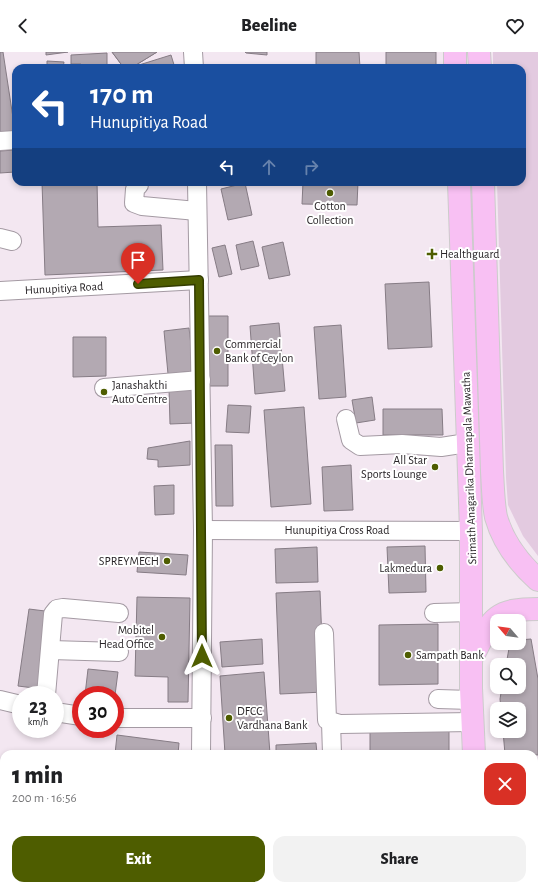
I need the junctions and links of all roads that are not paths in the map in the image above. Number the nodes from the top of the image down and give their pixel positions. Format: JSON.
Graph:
{"nodes":[{"id":1,"x":193,"y":52,"type":"edge"},
{"id":2,"x":455,"y":52,"type":"edge"},
{"id":3,"x":479,"y":52,"type":"edge"},
{"id":4,"x":194,"y":64,"type":"edge"},
{"id":5,"x":455,"y":64,"type":"edge"},
{"id":6,"x":480,"y":64,"type":"edge"},
{"id":7,"x":138,"y":186,"type":"edge"},
{"id":8,"x":197,"y":186,"type":"edge"},
{"id":9,"x":460,"y":186,"type":"edge"},
{"id":10,"x":483,"y":186,"type":"edge"},
{"id":11,"x":198,"y":211,"type":"junction"},
{"id":12,"x":199,"y":280,"type":"junction"},
{"id":13,"x":0,"y":291,"type":"edge"},
{"id":14,"x":201,"y":380,"type":"junction"},
{"id":15,"x":104,"y":388,"type":"dead end"},
{"id":16,"x":346,"y":419,"type":"dead end"},
{"id":17,"x":468,"y":443,"type":"junction"},
{"id":18,"x":203,"y":530,"type":"junction"},
{"id":19,"x":471,"y":531,"type":"junction"},
{"id":20,"x":538,"y":580,"type":"edge"},
{"id":21,"x":538,"y":609,"type":"edge"},
{"id":22,"x":472,"y":612,"type":"junction"},
{"id":23,"x":119,"y":613,"type":"dead end"},
{"id":24,"x":434,"y":613,"type":"dead end"},
{"id":25,"x":324,"y":633,"type":"dead end"},
{"id":26,"x":51,"y":650,"type":"junction"},
{"id":27,"x":119,"y":652,"type":"dead end"},
{"id":28,"x":472,"y":659,"type":"junction"},
{"id":29,"x":47,"y":686,"type":"edge"},
{"id":30,"x":438,"y":699,"type":"dead end"},
{"id":31,"x":0,"y":700,"type":"edge"},
{"id":32,"x":471,"y":700,"type":"junction"},
{"id":33,"x":12,"y":703,"type":"edge"},
{"id":34,"x":124,"y":718,"type":"edge"},
{"id":35,"x":202,"y":718,"type":"junction"},
{"id":36,"x":331,"y":722,"type":"junction"},
{"id":37,"x":472,"y":722,"type":"junction"},
{"id":38,"x":201,"y":750,"type":"edge"},
{"id":39,"x":332,"y":750,"type":"edge"},
{"id":40,"x":474,"y":750,"type":"edge"}],
"edges":[{"from":1,"to":4,"type":"street"},
{"from":2,"to":5,"type":"main road"},
{"from":3,"to":6,"type":"main road"},
{"from":7,"to":11,"type":"street"},
{"from":8,"to":11,"type":"street"},
{"from":9,"to":17,"type":"main road","name":"Srimath Anagarika Dharmapala Mawatha"},
{"from":10,"to":20,"type":"main road","name":"Srimath Anagarika Dharmapala Mawatha"},
{"from":11,"to":12,"type":"street"},
{"from":12,"to":13,"type":"street","name":"Hunupitiya Road"},
{"from":12,"to":14,"type":"street"},
{"from":14,"to":15,"type":"street"},
{"from":14,"to":18,"type":"street"},
{"from":16,"to":17,"type":"street"},
{"from":17,"to":19,"type":"main road","name":"Srimath Anagarika Dharmapala Mawatha"},
{"from":18,"to":19,"type":"street","name":"Hunupitiya Cross Road"},
{"from":18,"to":35,"type":"street"},
{"from":19,"to":22,"type":"main road","name":"Srimath Anagarika Dharmapala Mawatha"},
{"from":21,"to":28,"type":"main road"},
{"from":22,"to":24,"type":"street"},
{"from":22,"to":28,"type":"main road","name":"Srimath Anagarika Dharmapala Mawatha"},
{"from":23,"to":26,"type":"street"},
{"from":25,"to":36,"type":"street"},
{"from":26,"to":27,"type":"street"},
{"from":26,"to":29,"type":"street"},
{"from":28,"to":32,"type":"main road","name":"Srimath Anagarika Dharmapala Mawatha"},
{"from":30,"to":32,"type":"street"},
{"from":31,"to":33,"type":"street"},
{"from":32,"to":37,"type":"main road","name":"Srimath Anagarika Dharmapala Mawatha"},
{"from":34,"to":35,"type":"street"},
{"from":35,"to":38,"type":"street"},
{"from":36,"to":37,"type":"street"},
{"from":36,"to":39,"type":"street"},
{"from":37,"to":40,"type":"main road","name":"Srimath Anagarika Dharmapala Mawatha"}]}
